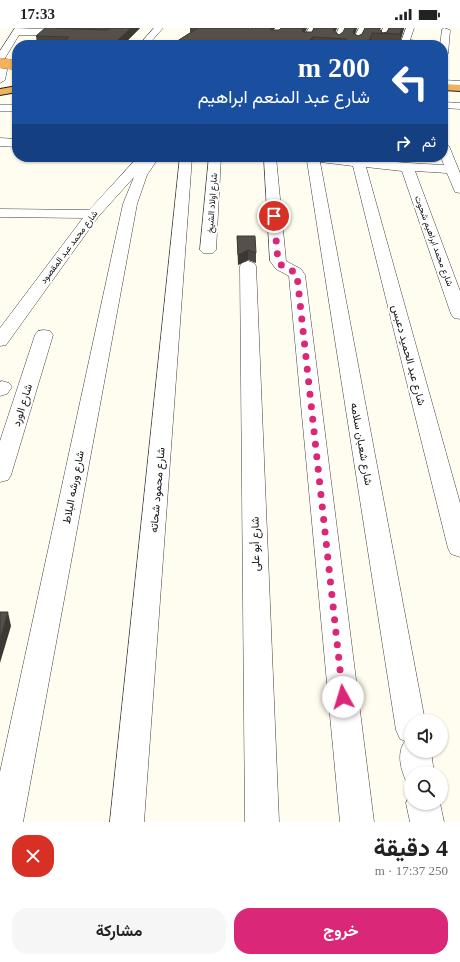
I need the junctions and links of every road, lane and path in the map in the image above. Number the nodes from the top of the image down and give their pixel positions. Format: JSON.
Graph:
{"nodes":[{"id":1,"x":313,"y":28,"type":"edge"},
{"id":2,"x":343,"y":28,"type":"edge"},
{"id":3,"x":363,"y":28,"type":"edge"},
{"id":4,"x":387,"y":28,"type":"edge"},
{"id":5,"x":410,"y":28,"type":"edge"},
{"id":6,"x":437,"y":28,"type":"edge"},
{"id":7,"x":451,"y":29,"type":"edge"},
{"id":8,"x":16,"y":32,"type":"edge"},
{"id":9,"x":159,"y":32,"type":"edge"},
{"id":10,"x":74,"y":34,"type":"edge"},
{"id":11,"x":383,"y":36,"type":"dead end"},
{"id":12,"x":307,"y":38,"type":"edge"},
{"id":13,"x":338,"y":39,"type":"edge"},
{"id":14,"x":30,"y":40,"type":"edge"},
{"id":15,"x":149,"y":40,"type":"edge"},
{"id":16,"x":356,"y":40,"type":"edge"},
{"id":17,"x":406,"y":40,"type":"edge"},
{"id":18,"x":447,"y":40,"type":"edge"},
{"id":19,"x":0,"y":59,"type":"edge"},
{"id":20,"x":12,"y":63,"type":"edge"},
{"id":21,"x":12,"y":73,"type":"edge"},
{"id":22,"x":0,"y":76,"type":"edge"},
{"id":23,"x":448,"y":83,"type":"edge"},
{"id":24,"x":460,"y":84,"type":"edge"},
{"id":25,"x":448,"y":87,"type":"edge"},
{"id":26,"x":460,"y":88,"type":"edge"},
{"id":27,"x":12,"y":90,"type":"edge"},
{"id":28,"x":0,"y":92,"type":"edge"},
{"id":29,"x":448,"y":99,"type":"edge"},
{"id":30,"x":448,"y":105,"type":"edge"},
{"id":31,"x":459,"y":106,"type":"edge"},
{"id":32,"x":0,"y":108,"type":"edge"},
{"id":33,"x":12,"y":108,"type":"edge"},
{"id":34,"x":0,"y":142,"type":"edge"},
{"id":35,"x":12,"y":143,"type":"edge"},
{"id":36,"x":448,"y":160,"type":"edge"},
{"id":37,"x":140,"y":162,"type":"edge"},
{"id":38,"x":150,"y":162,"type":"edge"},
{"id":39,"x":186,"y":162,"type":"edge"},
{"id":40,"x":215,"y":162,"type":"edge"},
{"id":41,"x":270,"y":162,"type":"edge"},
{"id":42,"x":314,"y":162,"type":"edge"},
{"id":43,"x":358,"y":162,"type":"edge"},
{"id":44,"x":389,"y":162,"type":"edge"},
{"id":45,"x":425,"y":163,"type":"edge"},
{"id":46,"x":407,"y":168,"type":"junction"},
{"id":47,"x":451,"y":169,"type":"junction"},
{"id":48,"x":460,"y":189,"type":"edge"},
{"id":49,"x":0,"y":213,"type":"edge"},
{"id":50,"x":93,"y":214,"type":"junction"},
{"id":51,"x":208,"y":250,"type":"dead end"},
{"id":52,"x":248,"y":266,"type":"dead end"},
{"id":53,"x":460,"y":314,"type":"edge"},
{"id":54,"x":44,"y":334,"type":"dead end"},
{"id":55,"x":0,"y":341,"type":"edge"},
{"id":56,"x":0,"y":474,"type":"edge"},
{"id":57,"x":460,"y":548,"type":"edge"},
{"id":58,"x":408,"y":714,"type":"edge"},
{"id":59,"x":424,"y":810,"type":"edge"},
{"id":60,"x":6,"y":822,"type":"edge"},
{"id":61,"x":127,"y":822,"type":"edge"},
{"id":62,"x":262,"y":822,"type":"edge"},
{"id":63,"x":357,"y":822,"type":"edge"},
{"id":64,"x":427,"y":822,"type":"edge"}],
"edges":[{"from":1,"to":12,"type":"street"},
{"from":2,"to":13,"type":"street"},
{"from":3,"to":16,"type":"street"},
{"from":4,"to":11,"type":"street"},
{"from":5,"to":17,"type":"street"},
{"from":6,"to":7,"type":"street"},
{"from":7,"to":18,"type":"street"},
{"from":8,"to":10,"type":"street"},
{"from":8,"to":14,"type":"street"},
{"from":8,"to":19,"type":"street"},
{"from":9,"to":15,"type":"street"},
{"from":19,"to":20,"type":"highway","bridge":true},
{"from":19,"to":22,"type":"street"},
{"from":21,"to":22,"type":"highway"},
{"from":23,"to":24,"type":"street"},
{"from":25,"to":26,"type":"highway"},
{"from":27,"to":28,"type":"highway"},
{"from":29,"to":31,"type":"highway"},
{"from":30,"to":31,"type":"street"},
{"from":32,"to":33,"type":"street"},
{"from":34,"to":35,"type":"street"},
{"from":36,"to":47,"type":"street"},
{"from":37,"to":50,"type":"street","name":"شارع محمد عبد المقصود"},
{"from":38,"to":60,"type":"street","name":"شارع ورشه البلاط"},
{"from":39,"to":61,"type":"street","name":"شارع محمود شحاته"},
{"from":40,"to":51,"type":"street","name":"شارع اولاد الشيخ"},
{"from":41,"to":63,"type":"street"},
{"from":42,"to":58,"type":"street","name":"شارع شعبان سلامه"},
{"from":43,"to":57,"type":"street","name":"شارع عبد الحميد دعبس"},
{"from":44,"to":46,"type":"street"},
{"from":45,"to":46,"type":"street"},
{"from":45,"to":47,"type":"street"},
{"from":46,"to":53,"type":"street","name":"شارع محمد ابراهيم شحوت"},
{"from":47,"to":48,"type":"street"},
{"from":49,"to":50,"type":"street"},
{"from":50,"to":55,"type":"street","name":"شارع محمد عبد المقصود"},
{"from":52,"to":62,"type":"street","name":"شارع أبو على"},
{"from":54,"to":56,"type":"street","name":"شارع الورد"},
{"from":59,"to":64,"type":"street"}]}
